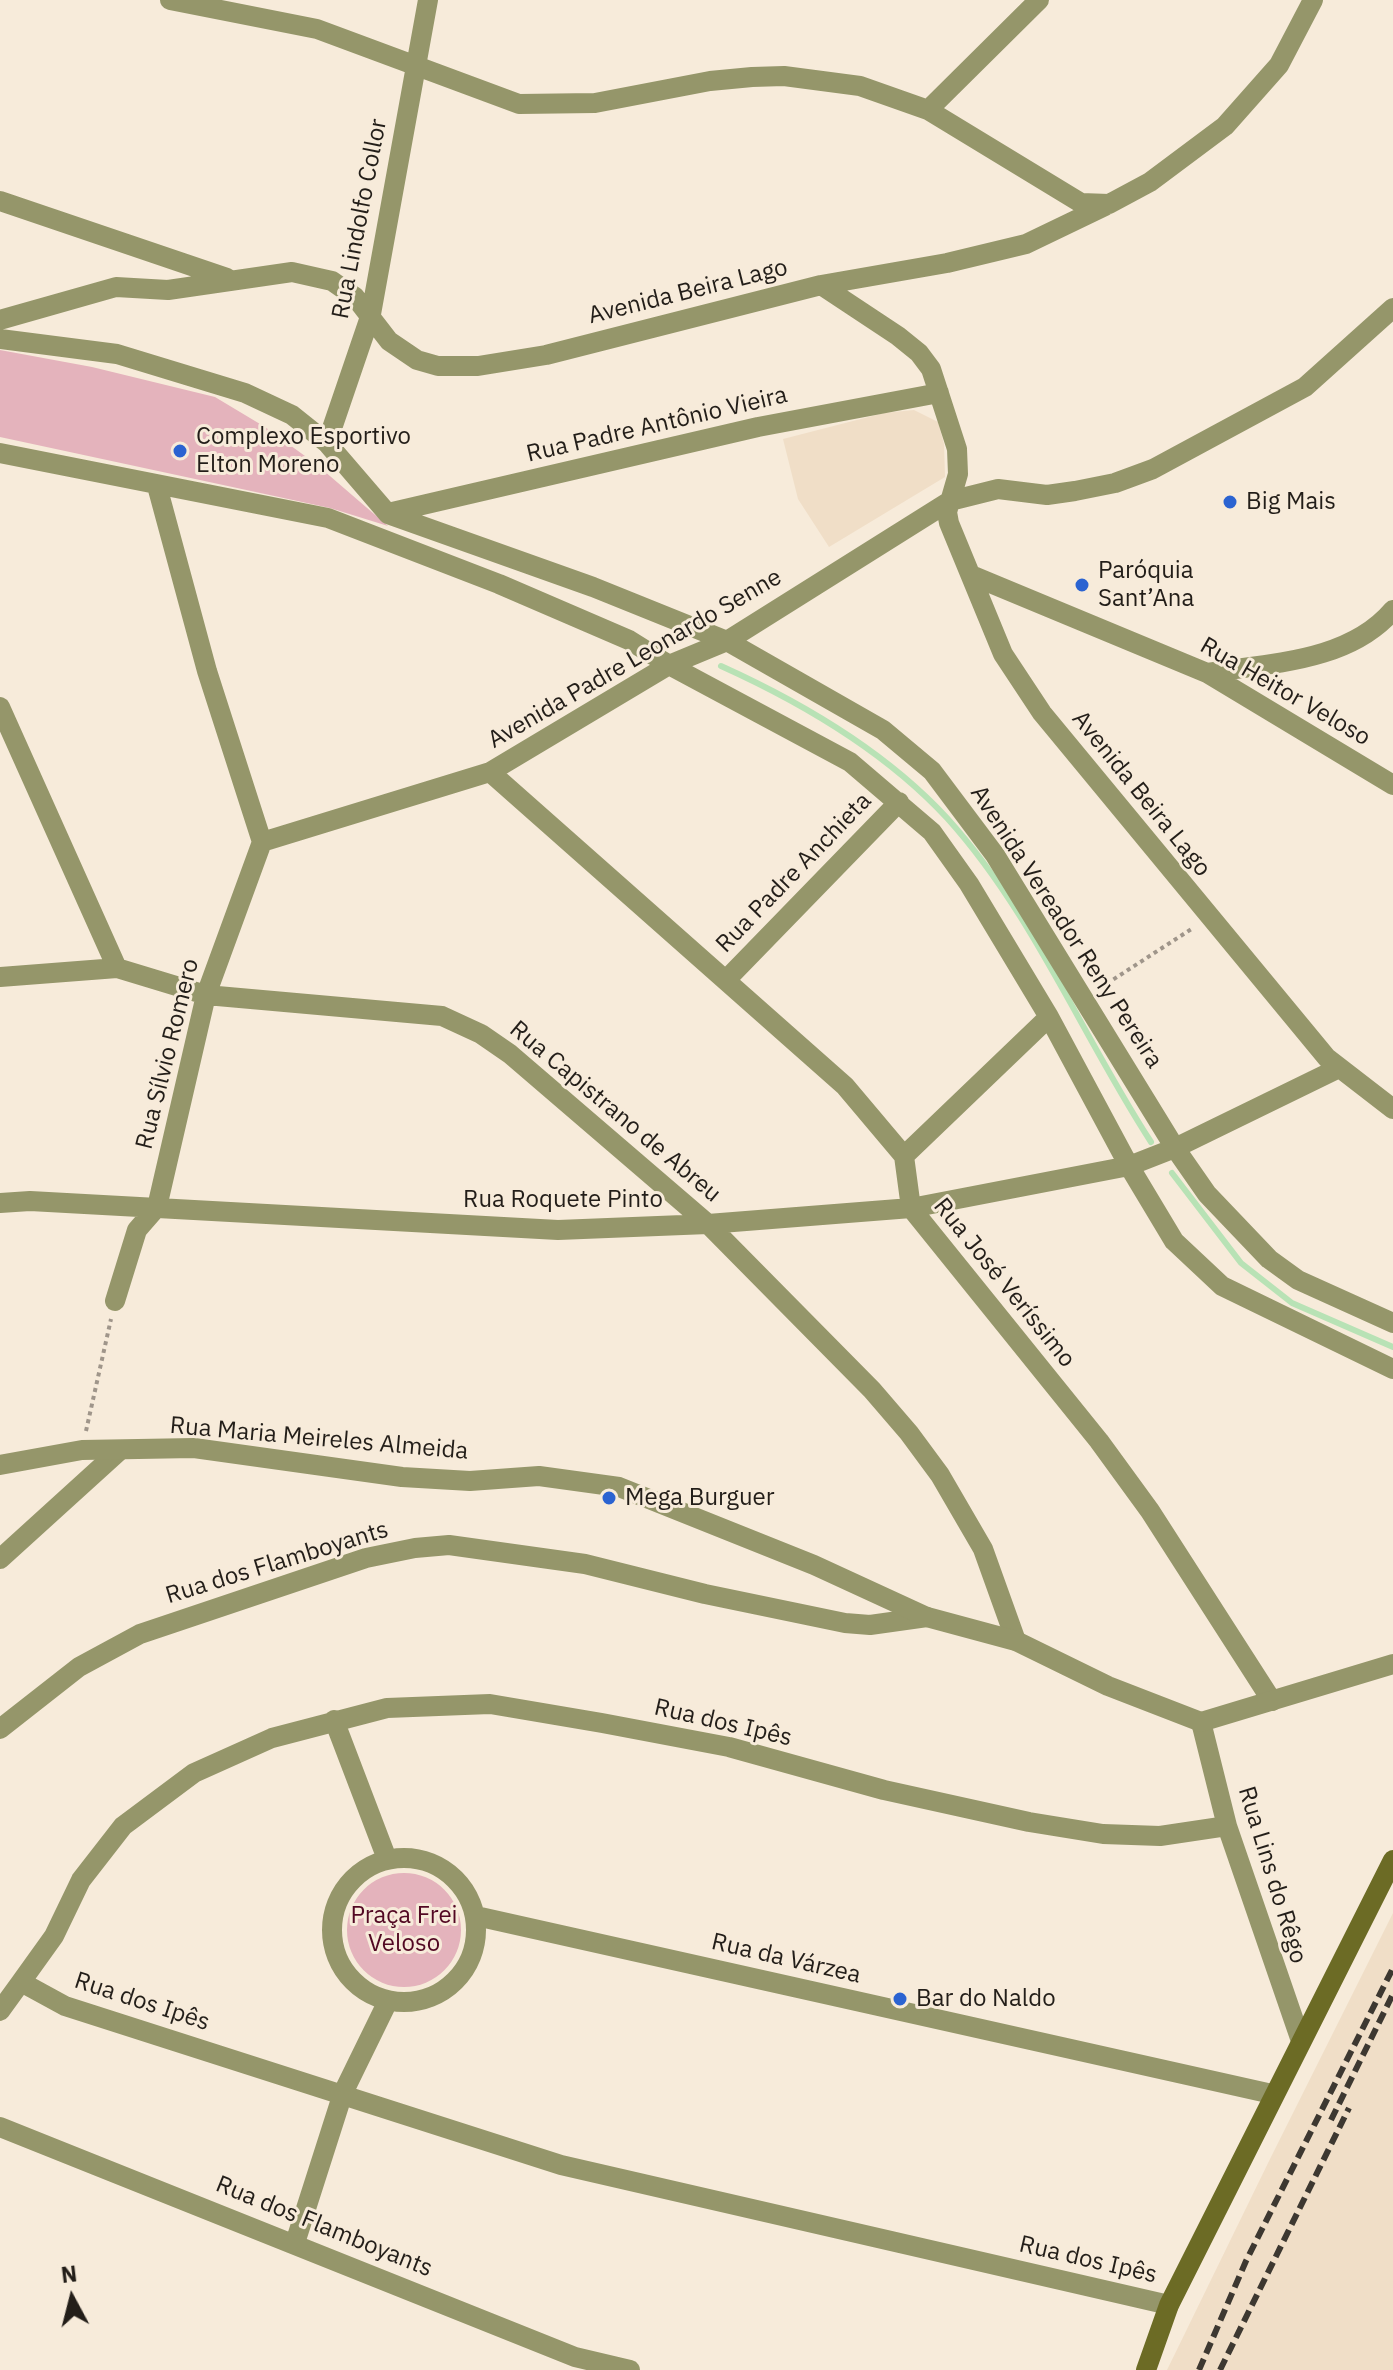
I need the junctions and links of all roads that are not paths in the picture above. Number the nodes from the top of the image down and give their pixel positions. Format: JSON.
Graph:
{"nodes":[{"id":1,"x":170,"y":0,"type":"edge"},
{"id":2,"x":428,"y":0,"type":"edge"},
{"id":3,"x":1039,"y":0,"type":"edge"},
{"id":4,"x":1313,"y":0,"type":"edge"},
{"id":5,"x":415,"y":64,"type":"junction"},
{"id":6,"x":928,"y":110,"type":"junction"},
{"id":7,"x":0,"y":201,"type":"edge"},
{"id":8,"x":1109,"y":204,"type":"junction"},
{"id":9,"x":229,"y":278,"type":"junction"},
{"id":10,"x":821,"y":285,"type":"junction"},
{"id":11,"x":1393,"y":308,"type":"edge"},
{"id":12,"x":371,"y":314,"type":"junction"},
{"id":13,"x":0,"y":320,"type":"edge"},
{"id":14,"x":0,"y":339,"type":"edge"},
{"id":15,"x":939,"y":393,"type":"junction"},
{"id":16,"x":327,"y":443,"type":"junction"},
{"id":17,"x":0,"y":453,"type":"edge"},
{"id":18,"x":157,"y":486,"type":"junction"},
{"id":19,"x":950,"y":501,"type":"junction"},
{"id":20,"x":388,"y":514,"type":"junction"},
{"id":21,"x":971,"y":575,"type":"junction"},
{"id":22,"x":1393,"y":610,"type":"edge"},
{"id":23,"x":727,"y":641,"type":"junction"},
{"id":24,"x":669,"y":665,"type":"junction"},
{"id":25,"x":1207,"y":673,"type":"junction"},
{"id":26,"x":0,"y":707,"type":"edge"},
{"id":27,"x":490,"y":772,"type":"junction"},
{"id":28,"x":1393,"y":785,"type":"edge"},
{"id":29,"x":899,"y":802,"type":"junction"},
{"id":30,"x":262,"y":842,"type":"junction"},
{"id":31,"x":117,"y":968,"type":"junction"},
{"id":32,"x":0,"y":977,"type":"edge"},
{"id":33,"x":726,"y":980,"type":"junction"},
{"id":34,"x":206,"y":995,"type":"junction"},
{"id":35,"x":1049,"y":1017,"type":"junction"},
{"id":36,"x":1339,"y":1068,"type":"junction"},
{"id":37,"x":1393,"y":1109,"type":"edge"},
{"id":38,"x":1175,"y":1148,"type":"junction"},
{"id":39,"x":904,"y":1156,"type":"junction"},
{"id":40,"x":1129,"y":1166,"type":"junction"},
{"id":41,"x":0,"y":1203,"type":"edge"},
{"id":42,"x":157,"y":1207,"type":"junction"},
{"id":43,"x":911,"y":1208,"type":"junction"},
{"id":44,"x":708,"y":1224,"type":"junction"},
{"id":45,"x":115,"y":1301,"type":"road end"},
{"id":46,"x":1393,"y":1323,"type":"edge"},
{"id":47,"x":1393,"y":1369,"type":"edge"},
{"id":48,"x":119,"y":1451,"type":"junction"},
{"id":49,"x":0,"y":1465,"type":"edge"},
{"id":50,"x":0,"y":1559,"type":"edge"},
{"id":51,"x":927,"y":1617,"type":"junction"},
{"id":52,"x":1016,"y":1641,"type":"junction"},
{"id":53,"x":1393,"y":1664,"type":"edge"},
{"id":54,"x":1272,"y":1701,"type":"junction"},
{"id":55,"x":334,"y":1720,"type":"junction"},
{"id":56,"x":1201,"y":1722,"type":"junction"},
{"id":57,"x":0,"y":1729,"type":"edge"},
{"id":58,"x":1227,"y":1826,"type":"junction"},
{"id":59,"x":387,"y":1859,"type":"junction"},
{"id":60,"x":1393,"y":1860,"type":"edge"},
{"id":61,"x":476,"y":1916,"type":"junction"},
{"id":62,"x":21,"y":1982,"type":"junction"},
{"id":63,"x":388,"y":2001,"type":"junction"},
{"id":64,"x":0,"y":2011,"type":"edge"},
{"id":65,"x":1301,"y":2041,"type":"junction"},
{"id":66,"x":343,"y":2093,"type":"junction"},
{"id":67,"x":1272,"y":2094,"type":"junction"},
{"id":68,"x":0,"y":2127,"type":"edge"},
{"id":69,"x":295,"y":2243,"type":"junction"},
{"id":70,"x":1169,"y":2305,"type":"junction"},
{"id":71,"x":630,"y":2370,"type":"edge"},
{"id":72,"x":1146,"y":2370,"type":"edge"}],
"edges":[{"from":1,"to":5,"type":"street"},
{"from":2,"to":5,"type":"street","name":"Rua Lindolfo Collor"},
{"from":3,"to":6,"type":"street"},
{"from":4,"to":8,"type":"street"},
{"from":5,"to":6,"type":"street"},
{"from":5,"to":12,"type":"street","name":"Rua Lindolfo Collor"},
{"from":6,"to":8,"type":"street"},
{"from":7,"to":9,"type":"street"},
{"from":8,"to":10,"type":"street"},
{"from":9,"to":12,"type":"street","name":"Avenida Beira Lago"},
{"from":9,"to":13,"type":"street","name":"Avenida Beira Lago"},
{"from":10,"to":12,"type":"street","name":"Avenida Beira Lago"},
{"from":10,"to":15,"type":"street","name":"Avenida Beira Lago"},
{"from":11,"to":19,"type":"street","name":"Avenida Padre Leonardo Senne"},
{"from":12,"to":16,"type":"street","name":"Rua Lindolfo Collor"},
{"from":14,"to":16,"type":"street","name":"Avenida Vereador Reny Pereira"},
{"from":15,"to":19,"type":"street","name":"Avenida Beira Lago"},
{"from":15,"to":20,"type":"street","name":"Rua Padre Antônio Vieira"},
{"from":16,"to":20,"type":"street","name":"Avenida Vereador Reny Pereira"},
{"from":17,"to":18,"type":"street"},
{"from":18,"to":24,"type":"street"},
{"from":18,"to":30,"type":"street"},
{"from":19,"to":21,"type":"street","name":"Avenida Beira Lago"},
{"from":19,"to":23,"type":"street","name":"Avenida Padre Leonardo Senne"},
{"from":20,"to":23,"type":"street","name":"Avenida Vereador Reny Pereira"},
{"from":21,"to":25,"type":"street","name":"Rua Heitor Veloso"},
{"from":21,"to":36,"type":"street","name":"Avenida Beira Lago"},
{"from":22,"to":25,"type":"street"},
{"from":23,"to":24,"type":"street","name":"Avenida Padre Leonardo Senne"},
{"from":23,"to":38,"type":"street","name":"Avenida Vereador Reny Pereira"},
{"from":24,"to":27,"type":"street","name":"Avenida Padre Leonardo Senne"},
{"from":24,"to":29,"type":"street"},
{"from":25,"to":28,"type":"street","name":"Rua Heitor Veloso"},
{"from":26,"to":31,"type":"street"},
{"from":27,"to":30,"type":"street","name":"Avenida Padre Leonardo Senne"},
{"from":27,"to":33,"type":"street"},
{"from":29,"to":33,"type":"street","name":"Rua Padre Anchieta"},
{"from":29,"to":35,"type":"street"},
{"from":30,"to":34,"type":"street","name":"Rua Sílvio Romero"},
{"from":31,"to":32,"type":"street"},
{"from":31,"to":34,"type":"street","name":"Rua Capistrano de Abreu"},
{"from":33,"to":39,"type":"street"},
{"from":34,"to":42,"type":"street","name":"Rua Sílvio Romero"},
{"from":34,"to":44,"type":"street","name":"Rua Capistrano de Abreu"},
{"from":35,"to":39,"type":"street"},
{"from":35,"to":40,"type":"street"},
{"from":36,"to":37,"type":"street","name":"Avenida Beira Lago"},
{"from":36,"to":38,"type":"street","name":"Rua Roquete Pinto"},
{"from":38,"to":40,"type":"street","name":"Rua Roquete Pinto"},
{"from":38,"to":46,"type":"street","name":"Avenida Vereador Reny Pereira"},
{"from":39,"to":43,"type":"street","name":"Rua José Veríssimo"},
{"from":40,"to":43,"type":"street","name":"Rua Roquete Pinto"},
{"from":40,"to":47,"type":"street"},
{"from":41,"to":42,"type":"street","name":"Rua Roquete Pinto"},
{"from":42,"to":44,"type":"street","name":"Rua Roquete Pinto"},
{"from":42,"to":45,"type":"street","name":"Rua Sílvio Romero"},
{"from":43,"to":44,"type":"street","name":"Rua Roquete Pinto"},
{"from":43,"to":54,"type":"street","name":"Rua José Veríssimo"},
{"from":44,"to":52,"type":"street","name":"Rua Capistrano de Abreu"},
{"from":48,"to":49,"type":"street","name":"Rua Maria Meireles Almeida"},
{"from":48,"to":50,"type":"street"},
{"from":48,"to":51,"type":"street","name":"Rua Maria Meireles Almeida"},
{"from":51,"to":52,"type":"street","name":"Rua Maria Meireles Almeida"},
{"from":51,"to":57,"type":"street","name":"Rua dos Flamboyants"},
{"from":52,"to":56,"type":"street","name":"Rua Maria Meireles Almeida"},
{"from":53,"to":54,"type":"street"},
{"from":54,"to":56,"type":"street"},
{"from":55,"to":58,"type":"street","name":"Rua dos Ipês"},
{"from":55,"to":59,"type":"street"},
{"from":55,"to":62,"type":"street","name":"Rua dos Ipês"},
{"from":56,"to":58,"type":"street","name":"Rua Lins do Rêgo"},
{"from":58,"to":65,"type":"street","name":"Rua Lins do Rêgo"},
{"from":59,"to":61,"type":"street"},
{"from":59,"to":63,"type":"street"},
{"from":60,"to":65,"type":"main road"},
{"from":61,"to":63,"type":"street"},
{"from":61,"to":67,"type":"street","name":"Rua da Várzea"},
{"from":62,"to":64,"type":"street"},
{"from":62,"to":66,"type":"street","name":"Rua dos Ipês"},
{"from":63,"to":66,"type":"street"},
{"from":65,"to":67,"type":"main road"},
{"from":66,"to":69,"type":"street"},
{"from":66,"to":70,"type":"street","name":"Rua dos Ipês"},
{"from":67,"to":70,"type":"main road"},
{"from":68,"to":69,"type":"street","name":"Rua dos Flamboyants"},
{"from":69,"to":71,"type":"street","name":"Rua dos Flamboyants"},
{"from":70,"to":72,"type":"main road"}]}
